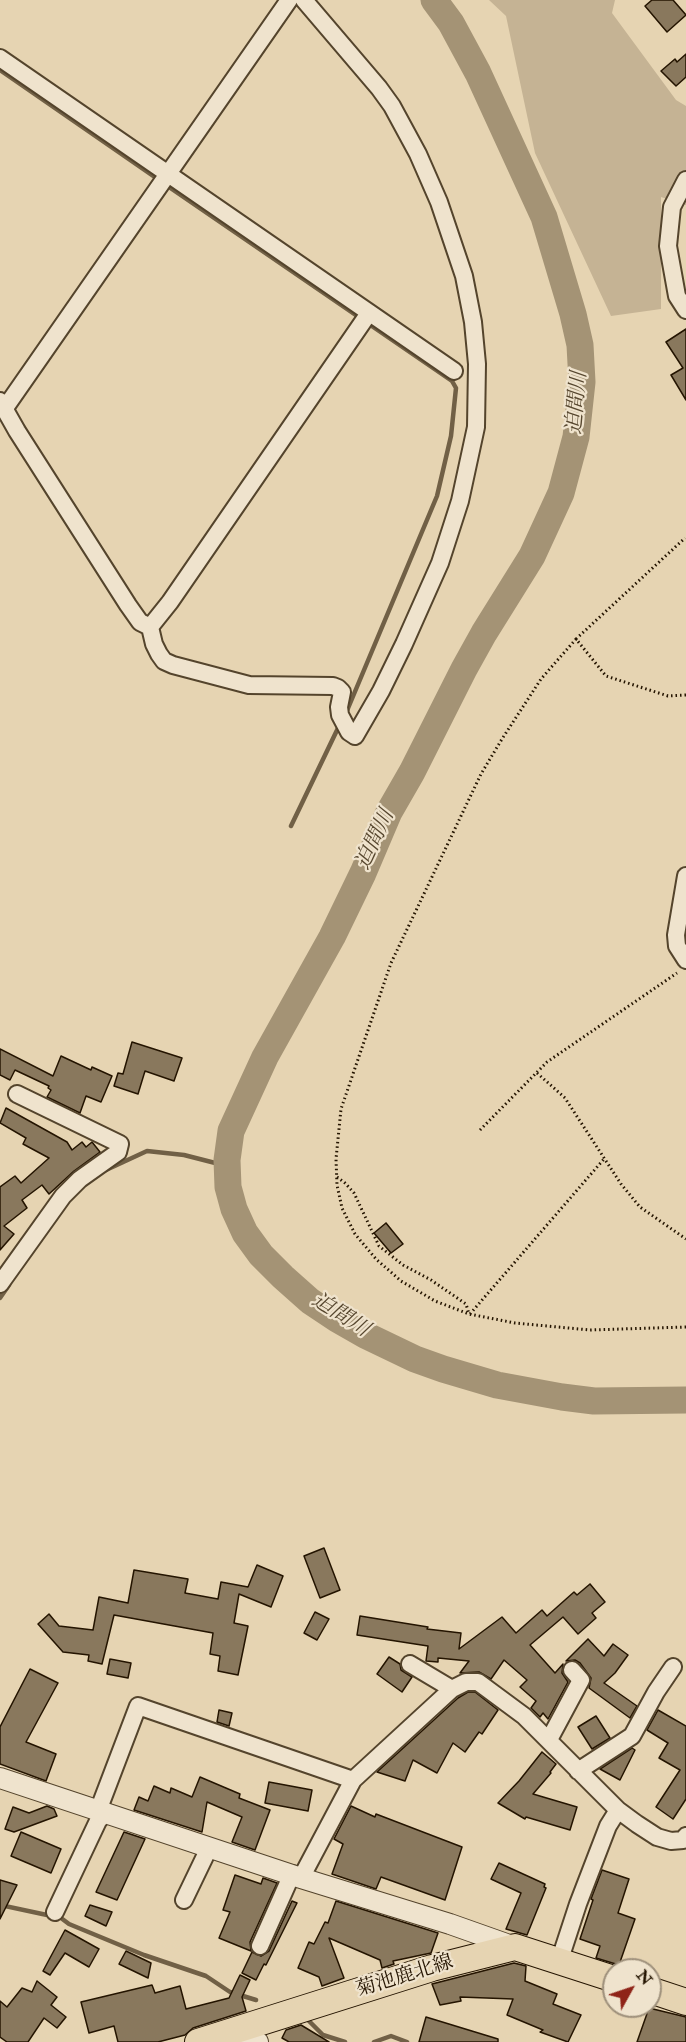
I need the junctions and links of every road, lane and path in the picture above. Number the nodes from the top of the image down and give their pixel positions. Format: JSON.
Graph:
{"nodes":[{"id":1,"x":289,"y":0,"type":"edge"},
{"id":2,"x":304,"y":0,"type":"edge"},
{"id":3,"x":0,"y":58,"type":"edge"},
{"id":4,"x":168,"y":173,"type":"junction"},
{"id":5,"x":686,"y":180,"type":"edge"},
{"id":6,"x":686,"y":310,"type":"edge"},
{"id":7,"x":369,"y":313,"type":"junction"},
{"id":8,"x":454,"y":371,"type":"dead end"},
{"id":9,"x":3,"y":405,"type":"edge"},
{"id":10,"x":685,"y":538,"type":"edge"},
{"id":11,"x":150,"y":627,"type":"junction"},
{"id":12,"x":576,"y":639,"type":"junction"},
{"id":13,"x":686,"y":695,"type":"edge"},
{"id":14,"x":686,"y":876,"type":"edge"},
{"id":15,"x":686,"y":960,"type":"edge"},
{"id":16,"x":686,"y":967,"type":"edge"},
{"id":17,"x":537,"y":1073,"type":"junction"},
{"id":18,"x":17,"y":1094,"type":"dead end"},
{"id":19,"x":480,"y":1130,"type":"dead end"},
{"id":20,"x":604,"y":1159,"type":"junction"},
{"id":21,"x":336,"y":1177,"type":"junction"},
{"id":22,"x":686,"y":1239,"type":"edge"},
{"id":23,"x":0,"y":1284,"type":"edge"},
{"id":24,"x":469,"y":1314,"type":"junction"},
{"id":25,"x":686,"y":1327,"type":"edge"},
{"id":26,"x":410,"y":1664,"type":"dead end"},
{"id":27,"x":673,"y":1667,"type":"dead end"},
{"id":28,"x":572,"y":1670,"type":"dead end"},
{"id":29,"x":452,"y":1689,"type":"junction"},
{"id":30,"x":546,"y":1738,"type":"junction"},
{"id":31,"x":578,"y":1771,"type":"junction"},
{"id":32,"x":0,"y":1778,"type":"edge"},
{"id":33,"x":353,"y":1780,"type":"junction"},
{"id":34,"x":618,"y":1810,"type":"junction"},
{"id":35,"x":101,"y":1812,"type":"junction"},
{"id":36,"x":686,"y":1836,"type":"edge"},
{"id":37,"x":209,"y":1848,"type":"junction"},
{"id":38,"x":296,"y":1876,"type":"junction"},
{"id":39,"x":184,"y":1900,"type":"dead end"},
{"id":40,"x":55,"y":1912,"type":"dead end"},
{"id":41,"x":260,"y":1946,"type":"dead end"},
{"id":42,"x":515,"y":1947,"type":"junction"},
{"id":43,"x":559,"y":1962,"type":"junction"},
{"id":44,"x":602,"y":1975,"type":"edge"},
{"id":45,"x":662,"y":1994,"type":"edge"},
{"id":46,"x":686,"y":2002,"type":"edge"},
{"id":47,"x":236,"y":2030,"type":"junction"},
{"id":48,"x":198,"y":2042,"type":"edge"},
{"id":49,"x":258,"y":2042,"type":"edge"}],
"edges":[{"from":1,"to":4,"type":"street"},
{"from":2,"to":11,"type":"street"},
{"from":3,"to":4,"type":"street"},
{"from":4,"to":7,"type":"street"},
{"from":4,"to":9,"type":"street"},
{"from":5,"to":6,"type":"street"},
{"from":7,"to":8,"type":"street"},
{"from":7,"to":11,"type":"street"},
{"from":9,"to":11,"type":"street"},
{"from":10,"to":12,"type":"path"},
{"from":12,"to":13,"type":"path"},
{"from":12,"to":21,"type":"path"},
{"from":14,"to":15,"type":"street"},
{"from":16,"to":17,"type":"path"},
{"from":17,"to":19,"type":"path"},
{"from":17,"to":20,"type":"path"},
{"from":18,"to":23,"type":"street"},
{"from":20,"to":22,"type":"path"},
{"from":20,"to":24,"type":"path"},
{"from":21,"to":24,"type":"path"},
{"from":21,"to":24,"type":"path"},
{"from":24,"to":25,"type":"path"},
{"from":26,"to":29,"type":"street"},
{"from":27,"to":31,"type":"street"},
{"from":28,"to":30,"type":"street"},
{"from":29,"to":30,"type":"street"},
{"from":29,"to":33,"type":"street"},
{"from":30,"to":31,"type":"street"},
{"from":31,"to":34,"type":"street"},
{"from":32,"to":35,"type":"street"},
{"from":33,"to":35,"type":"street"},
{"from":33,"to":38,"type":"street"},
{"from":34,"to":36,"type":"street"},
{"from":34,"to":43,"type":"street"},
{"from":35,"to":37,"type":"street"},
{"from":35,"to":40,"type":"street"},
{"from":37,"to":38,"type":"street"},
{"from":37,"to":39,"type":"street"},
{"from":38,"to":41,"type":"street"},
{"from":38,"to":42,"type":"street"},
{"from":42,"to":43,"type":"main road"},
{"from":42,"to":47,"type":"main road","name":"菊池鹿北線"},
{"from":43,"to":44,"type":"main road"},
{"from":45,"to":46,"type":"main road"},
{"from":47,"to":48,"type":"main road","name":"菊池鹿北線"},
{"from":47,"to":49,"type":"street"}]}
